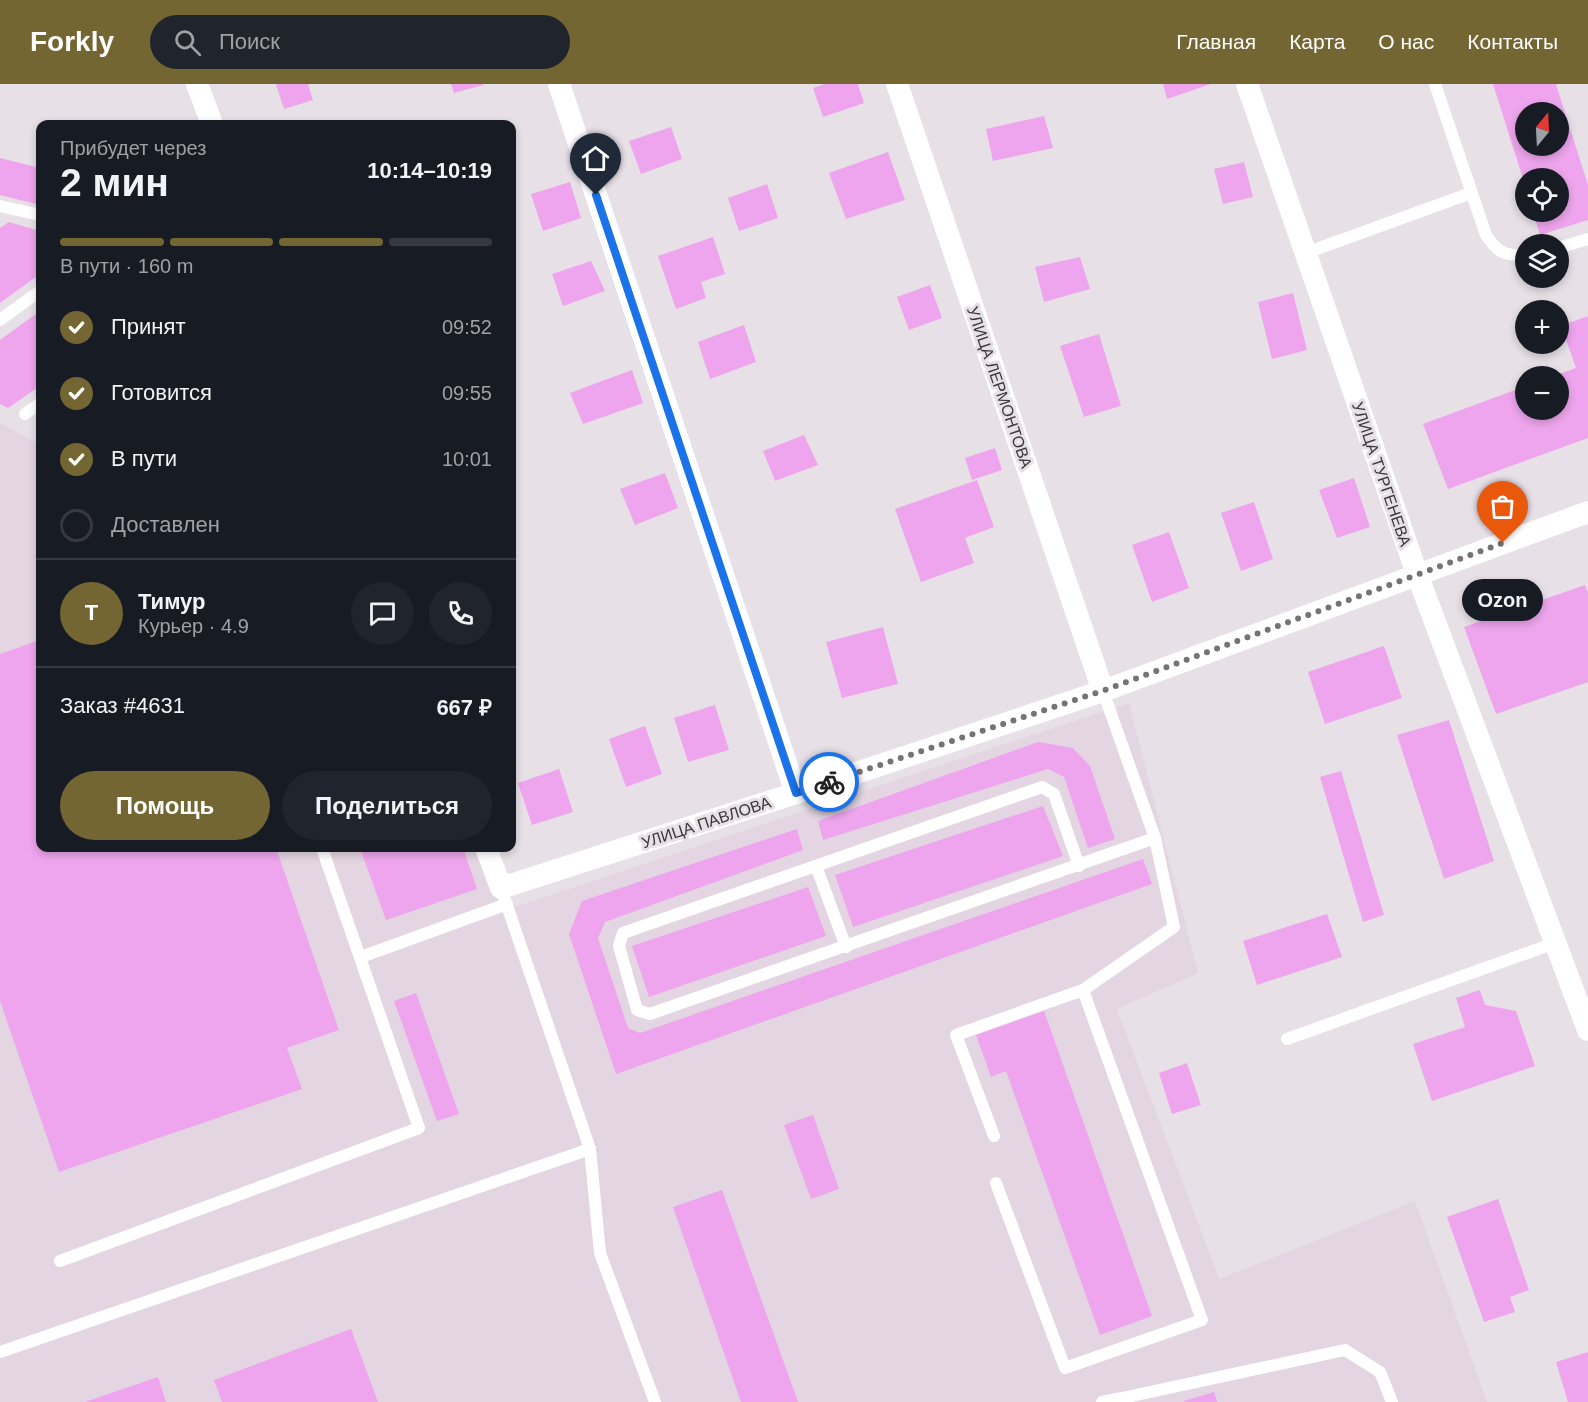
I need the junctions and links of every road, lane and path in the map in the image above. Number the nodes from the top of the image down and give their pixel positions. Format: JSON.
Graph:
{"nodes":[{"id":1,"x":197,"y":84,"type":"edge"},
{"id":2,"x":559,"y":84,"type":"edge"},
{"id":3,"x":897,"y":84,"type":"edge"},
{"id":4,"x":1246,"y":84,"type":"edge"},
{"id":5,"x":1435,"y":84,"type":"edge"},
{"id":6,"x":210,"y":120,"type":"edge"},
{"id":7,"x":1471,"y":193,"type":"junction"},
{"id":8,"x":0,"y":206,"type":"edge"},
{"id":9,"x":36,"y":214,"type":"edge"},
{"id":10,"x":1588,"y":239,"type":"edge"},
{"id":11,"x":1569,"y":245,"type":"edge"},
{"id":12,"x":1306,"y":253,"type":"junction"},
{"id":13,"x":1515,"y":256,"type":"edge"},
{"id":14,"x":36,"y":294,"type":"edge"},
{"id":15,"x":0,"y":320,"type":"edge"},
{"id":16,"x":36,"y":406,"type":"edge"},
{"id":17,"x":25,"y":414,"type":"dead end"},
{"id":18,"x":1588,"y":512,"type":"edge"},
{"id":19,"x":1417,"y":574,"type":"junction"},
{"id":20,"x":1102,"y":691,"type":"junction"},
{"id":21,"x":796,"y":793,"type":"junction"},
{"id":22,"x":1155,"y":838,"type":"junction"},
{"id":23,"x":323,"y":852,"type":"edge"},
{"id":24,"x":488,"y":852,"type":"edge"},
{"id":25,"x":816,"y":866,"type":"junction"},
{"id":26,"x":1079,"y":866,"type":"junction"},
{"id":27,"x":504,"y":896,"type":"junction"},
{"id":28,"x":1555,"y":943,"type":"junction"},
{"id":29,"x":846,"y":947,"type":"junction"},
{"id":30,"x":361,"y":957,"type":"junction"},
{"id":31,"x":1083,"y":990,"type":"junction"},
{"id":32,"x":1588,"y":1030,"type":"edge"},
{"id":33,"x":1287,"y":1040,"type":"dead end"},
{"id":34,"x":994,"y":1136,"type":"dead end"},
{"id":35,"x":590,"y":1149,"type":"junction"},
{"id":36,"x":996,"y":1183,"type":"dead end"},
{"id":37,"x":60,"y":1261,"type":"dead end"},
{"id":38,"x":0,"y":1352,"type":"edge"},
{"id":39,"x":1123,"y":1400,"type":"edge"},
{"id":40,"x":655,"y":1402,"type":"edge"},
{"id":41,"x":1102,"y":1402,"type":"edge"},
{"id":42,"x":1392,"y":1402,"type":"edge"}],
"edges":[{"from":1,"to":6,"type":"street"},
{"from":2,"to":21,"type":"street"},
{"from":3,"to":20,"type":"street","name":"УЛИЦА ЛЕРМОНТОВА"},
{"from":4,"to":12,"type":"street","name":"УЛИЦА ТУРГЕНЕВА"},
{"from":5,"to":7,"type":"lane"},
{"from":7,"to":12,"type":"lane"},
{"from":7,"to":13,"type":"lane"},
{"from":8,"to":9,"type":"lane"},
{"from":10,"to":11,"type":"lane"},
{"from":12,"to":19,"type":"street","name":"УЛИЦА ТУРГЕНЕВА"},
{"from":14,"to":15,"type":"lane"},
{"from":16,"to":17,"type":"lane"},
{"from":18,"to":19,"type":"street","name":"УЛИЦА ПАВЛОВА"},
{"from":19,"to":20,"type":"street","name":"УЛИЦА ПАВЛОВА"},
{"from":19,"to":28,"type":"street","name":"УЛИЦА ТУРГЕНЕВА"},
{"from":20,"to":21,"type":"street","name":"УЛИЦА ПАВЛОВА"},
{"from":20,"to":22,"type":"lane"},
{"from":21,"to":27,"type":"street","name":"УЛИЦА ПАВЛОВА"},
{"from":22,"to":26,"type":"lane"},
{"from":22,"to":31,"type":"lane"},
{"from":23,"to":30,"type":"lane"},
{"from":24,"to":27,"type":"street"},
{"from":25,"to":26,"type":"lane"},
{"from":25,"to":29,"type":"lane"},
{"from":25,"to":29,"type":"lane"},
{"from":26,"to":29,"type":"lane"},
{"from":27,"to":30,"type":"lane"},
{"from":27,"to":35,"type":"lane"},
{"from":28,"to":32,"type":"street","name":"УЛИЦА ТУРГЕНЕВА"},
{"from":28,"to":33,"type":"lane"},
{"from":30,"to":37,"type":"lane"},
{"from":31,"to":34,"type":"lane"},
{"from":31,"to":36,"type":"lane"},
{"from":35,"to":38,"type":"lane"},
{"from":35,"to":40,"type":"lane"},
{"from":39,"to":41,"type":"lane"},
{"from":39,"to":42,"type":"lane"}]}
